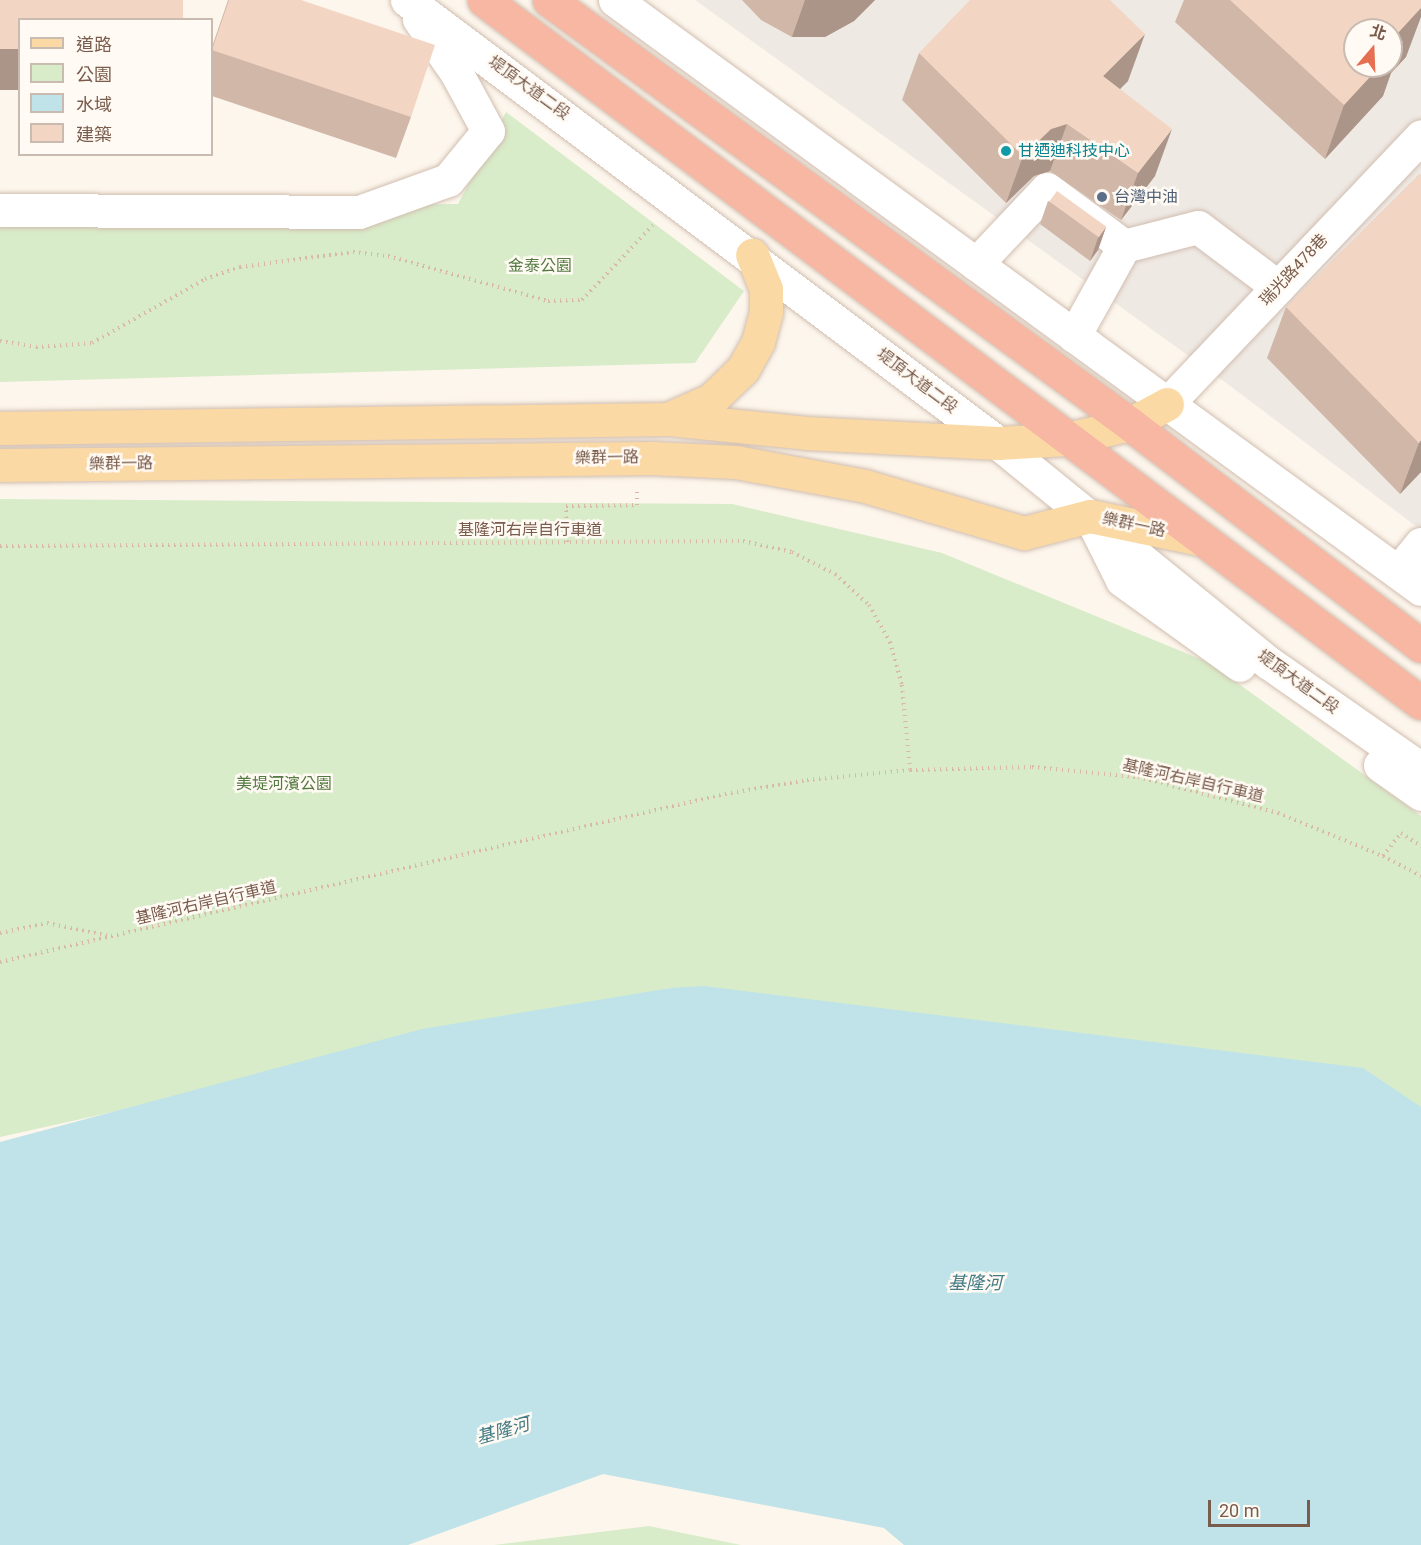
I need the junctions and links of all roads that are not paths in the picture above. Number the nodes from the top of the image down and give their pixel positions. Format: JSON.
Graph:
{"nodes":[{"id":1,"x":407,"y":0,"type":"edge"},
{"id":2,"x":484,"y":0,"type":"edge"},
{"id":3,"x":549,"y":0,"type":"edge"},
{"id":4,"x":615,"y":0,"type":"edge"},
{"id":5,"x":1421,"y":136,"type":"edge"},
{"id":6,"x":0,"y":210,"type":"edge"},
{"id":7,"x":1124,"y":246,"type":"junction"},
{"id":8,"x":752,"y":255,"type":"junction"},
{"id":9,"x":976,"y":264,"type":"junction"},
{"id":10,"x":1278,"y":287,"type":"junction"},
{"id":11,"x":1074,"y":336,"type":"junction"},
{"id":12,"x":1167,"y":404,"type":"junction"},
{"id":13,"x":669,"y":419,"type":"junction"},
{"id":14,"x":1130,"y":424,"type":"junction"},
{"id":15,"x":0,"y":428,"type":"edge"},
{"id":16,"x":1067,"y":439,"type":"junction"},
{"id":17,"x":998,"y":443,"type":"junction"},
{"id":18,"x":0,"y":465,"type":"edge"},
{"id":19,"x":1090,"y":516,"type":"junction"},
{"id":20,"x":1200,"y":539,"type":"junction"},
{"id":21,"x":1421,"y":544,"type":"edge"},
{"id":22,"x":1409,"y":580,"type":"edge"},
{"id":23,"x":1421,"y":646,"type":"edge"},
{"id":24,"x":1421,"y":703,"type":"edge"},
{"id":25,"x":1421,"y":769,"type":"edge"},
{"id":26,"x":1421,"y":795,"type":"edge"}],
"edges":[{"from":1,"to":6,"type":"street"},
{"from":1,"to":8,"type":"street","name":"堤頂大道二段"},
{"from":2,"to":16,"type":"highway"},
{"from":3,"to":14,"type":"highway"},
{"from":4,"to":9,"type":"street"},
{"from":5,"to":10,"type":"street","name":"瑞光路478巷"},
{"from":7,"to":9,"type":"street"},
{"from":7,"to":10,"type":"street"},
{"from":7,"to":11,"type":"street"},
{"from":8,"to":13,"type":"main road"},
{"from":8,"to":17,"type":"street","name":"堤頂大道二段"},
{"from":9,"to":11,"type":"street"},
{"from":10,"to":12,"type":"street","name":"瑞光路478巷"},
{"from":11,"to":12,"type":"street"},
{"from":12,"to":14,"type":"main road"},
{"from":12,"to":22,"type":"street"},
{"from":13,"to":15,"type":"main road"},
{"from":13,"to":17,"type":"main road"},
{"from":14,"to":16,"type":"main road"},
{"from":14,"to":23,"type":"highway"},
{"from":16,"to":17,"type":"main road"},
{"from":16,"to":20,"type":"highway"},
{"from":17,"to":19,"type":"street","name":"堤頂大道二段"},
{"from":18,"to":19,"type":"main road","name":"樂群一路"},
{"from":19,"to":20,"type":"main road","name":"樂群一路"},
{"from":19,"to":25,"type":"street","name":"堤頂大道二段"},
{"from":19,"to":26,"type":"street"},
{"from":20,"to":24,"type":"highway"},
{"from":21,"to":22,"type":"street"}]}
